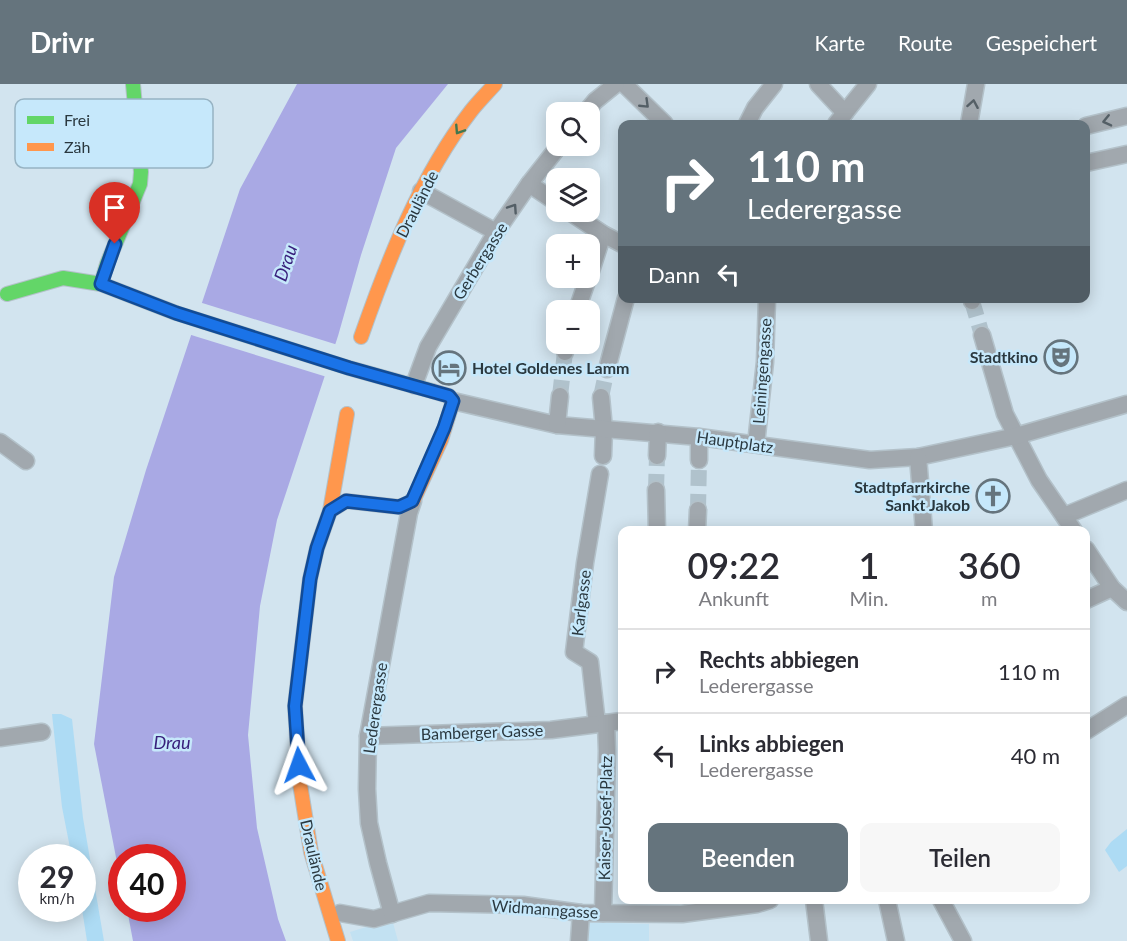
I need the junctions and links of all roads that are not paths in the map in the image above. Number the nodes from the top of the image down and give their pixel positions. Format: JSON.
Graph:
{"nodes":[{"id":1,"x":133,"y":84,"type":"edge"},
{"id":2,"x":495,"y":84,"type":"edge"},
{"id":3,"x":616,"y":84,"type":"edge"},
{"id":4,"x":624,"y":84,"type":"edge"},
{"id":5,"x":774,"y":84,"type":"edge"},
{"id":6,"x":818,"y":84,"type":"edge"},
{"id":7,"x":868,"y":84,"type":"edge"},
{"id":8,"x":976,"y":84,"type":"edge"},
{"id":9,"x":134,"y":99,"type":"edge"},
{"id":10,"x":594,"y":102,"type":"edge"},
{"id":11,"x":1127,"y":117,"type":"edge"},
{"id":12,"x":841,"y":118,"type":"edge"},
{"id":13,"x":661,"y":120,"type":"edge"},
{"id":14,"x":749,"y":120,"type":"edge"},
{"id":15,"x":970,"y":120,"type":"edge"},
{"id":16,"x":1090,"y":125,"type":"edge"},
{"id":17,"x":1127,"y":154,"type":"edge"},
{"id":18,"x":551,"y":156,"type":"edge"},
{"id":19,"x":1090,"y":162,"type":"edge"},
{"id":20,"x":141,"y":168,"type":"edge"},
{"id":21,"x":529,"y":184,"type":"junction"},
{"id":22,"x":421,"y":191,"type":"junction"},
{"id":23,"x":546,"y":195,"type":"edge"},
{"id":24,"x":585,"y":222,"type":"edge"},
{"id":25,"x":496,"y":232,"type":"junction"},
{"id":26,"x":603,"y":234,"type":"junction"},
{"id":27,"x":618,"y":242,"type":"edge"},
{"id":28,"x":600,"y":243,"type":"edge"},
{"id":29,"x":101,"y":284,"type":"junction"},
{"id":30,"x":4,"y":296,"type":"edge"},
{"id":31,"x":625,"y":303,"type":"edge"},
{"id":32,"x":767,"y":303,"type":"edge"},
{"id":33,"x":982,"y":335,"type":"tunnel mouth"},
{"id":34,"x":361,"y":337,"type":"dead end"},
{"id":35,"x":607,"y":369,"type":"tunnel mouth"},
{"id":36,"x":414,"y":385,"type":"junction"},
{"id":37,"x":560,"y":396,"type":"tunnel mouth"},
{"id":38,"x":601,"y":397,"type":"tunnel mouth"},
{"id":39,"x":453,"y":401,"type":"junction"},
{"id":40,"x":1127,"y":404,"type":"edge"},
{"id":41,"x":348,"y":414,"type":"dead end"},
{"id":42,"x":558,"y":425,"type":"junction"},
{"id":43,"x":604,"y":429,"type":"junction"},
{"id":44,"x":658,"y":432,"type":"junction"},
{"id":45,"x":1016,"y":436,"type":"junction"},
{"id":46,"x":699,"y":437,"type":"junction"},
{"id":47,"x":0,"y":442,"type":"edge"},
{"id":48,"x":756,"y":444,"type":"junction"},
{"id":49,"x":603,"y":456,"type":"dead end"},
{"id":50,"x":657,"y":456,"type":"tunnel mouth"},
{"id":51,"x":918,"y":457,"type":"junction"},
{"id":52,"x":699,"y":460,"type":"tunnel mouth"},
{"id":53,"x":26,"y":461,"type":"dead end"},
{"id":54,"x":600,"y":474,"type":"dead end"},
{"id":55,"x":656,"y":490,"type":"tunnel mouth"},
{"id":56,"x":1127,"y":490,"type":"edge"},
{"id":57,"x":412,"y":501,"type":"junction"},
{"id":58,"x":698,"y":510,"type":"tunnel mouth"},
{"id":59,"x":330,"y":511,"type":"junction"},
{"id":60,"x":1064,"y":516,"type":"junction"},
{"id":61,"x":657,"y":526,"type":"edge"},
{"id":62,"x":697,"y":526,"type":"edge"},
{"id":63,"x":924,"y":526,"type":"edge"},
{"id":64,"x":1071,"y":526,"type":"edge"},
{"id":65,"x":1090,"y":555,"type":"edge"},
{"id":66,"x":1112,"y":588,"type":"junction"},
{"id":67,"x":1090,"y":598,"type":"edge"},
{"id":68,"x":1127,"y":602,"type":"edge"},
{"id":69,"x":1127,"y":705,"type":"edge"},
{"id":70,"x":608,"y":722,"type":"edge"},
{"id":71,"x":1090,"y":728,"type":"edge"},
{"id":72,"x":42,"y":732,"type":"dead end"},
{"id":73,"x":368,"y":736,"type":"junction"},
{"id":74,"x":0,"y":738,"type":"edge"},
{"id":75,"x":743,"y":904,"type":"edge"},
{"id":76,"x":814,"y":904,"type":"edge"},
{"id":77,"x":888,"y":904,"type":"edge"},
{"id":78,"x":943,"y":904,"type":"edge"},
{"id":79,"x":340,"y":913,"type":"dead end"},
{"id":80,"x":581,"y":913,"type":"junction"},
{"id":81,"x":603,"y":913,"type":"junction"},
{"id":82,"x":392,"y":914,"type":"junction"},
{"id":83,"x":336,"y":937,"type":"edge"},
{"id":84,"x":579,"y":941,"type":"edge"},
{"id":85,"x":819,"y":941,"type":"edge"},
{"id":86,"x":896,"y":941,"type":"edge"},
{"id":87,"x":963,"y":941,"type":"edge"}],
"edges":[{"from":1,"to":9,"type":"street"},
{"from":2,"to":22,"type":"street","name":"Draulände","one_way":true},
{"from":3,"to":10,"type":"street"},
{"from":4,"to":13,"type":"street","one_way":true},
{"from":5,"to":14,"type":"street"},
{"from":6,"to":12,"type":"street"},
{"from":7,"to":12,"type":"street"},
{"from":15,"to":8,"type":"street","one_way":true},
{"from":11,"to":16,"type":"street","one_way":true},
{"from":17,"to":19,"type":"street"},
{"from":18,"to":21,"type":"street","name":"Gerbergasse"},
{"from":20,"to":29,"type":"street"},
{"from":21,"to":23,"type":"street"},
{"from":25,"to":21,"type":"street","name":"Gerbergasse","one_way":true},
{"from":22,"to":25,"type":"street"},
{"from":22,"to":34,"type":"street","name":"Draulände"},
{"from":24,"to":26,"type":"street"},
{"from":25,"to":36,"type":"street","name":"Gerbergasse"},
{"from":26,"to":27,"type":"street"},
{"from":26,"to":28,"type":"street"},
{"from":29,"to":30,"type":"street"},
{"from":29,"to":36,"type":"street"},
{"from":31,"to":35,"type":"street"},
{"from":32,"to":48,"type":"street","name":"Leiningengasse"},
{"from":33,"to":45,"type":"street"},
{"from":36,"to":39,"type":"street"},
{"from":37,"to":42,"type":"street"},
{"from":38,"to":43,"type":"street"},
{"from":39,"to":42,"type":"street","name":"Hauptplatz"},
{"from":39,"to":57,"type":"street","name":"Lederergasse"},
{"from":40,"to":45,"type":"street","name":"Hauptplatz"},
{"from":41,"to":59,"type":"street","name":"Draulände"},
{"from":42,"to":43,"type":"street","name":"Hauptplatz"},
{"from":43,"to":44,"type":"street","name":"Hauptplatz"},
{"from":43,"to":49,"type":"street"},
{"from":44,"to":46,"type":"street","name":"Hauptplatz"},
{"from":44,"to":50,"type":"street"},
{"from":45,"to":51,"type":"street","name":"Hauptplatz"},
{"from":45,"to":60,"type":"street"},
{"from":46,"to":48,"type":"street","name":"Hauptplatz"},
{"from":46,"to":52,"type":"street"},
{"from":47,"to":53,"type":"street"},
{"from":48,"to":51,"type":"street","name":"Hauptplatz"},
{"from":51,"to":63,"type":"street"},
{"from":54,"to":70,"type":"street","name":"Karlgasse"},
{"from":55,"to":61,"type":"street"},
{"from":56,"to":60,"type":"street"},
{"from":57,"to":59,"type":"street"},
{"from":57,"to":73,"type":"street","name":"Lederergasse"},
{"from":58,"to":62,"type":"street"},
{"from":59,"to":83,"type":"street","name":"Draulände"},
{"from":60,"to":64,"type":"street"},
{"from":65,"to":66,"type":"street"},
{"from":66,"to":67,"type":"street"},
{"from":66,"to":68,"type":"street"},
{"from":69,"to":71,"type":"street"},
{"from":70,"to":73,"type":"street","name":"Bamberger Gasse"},
{"from":70,"to":81,"type":"street","name":"Kaiser-Josef-Platz"},
{"from":72,"to":74,"type":"street"},
{"from":73,"to":82,"type":"street","name":"Lederergasse"},
{"from":75,"to":81,"type":"street","name":"Widmanngasse"},
{"from":76,"to":85,"type":"street"},
{"from":77,"to":86,"type":"street"},
{"from":78,"to":87,"type":"street"},
{"from":79,"to":82,"type":"street","name":"Widmanngasse"},
{"from":80,"to":81,"type":"street","name":"Widmanngasse"},
{"from":80,"to":82,"type":"street","name":"Widmanngasse"},
{"from":80,"to":84,"type":"street"}]}
